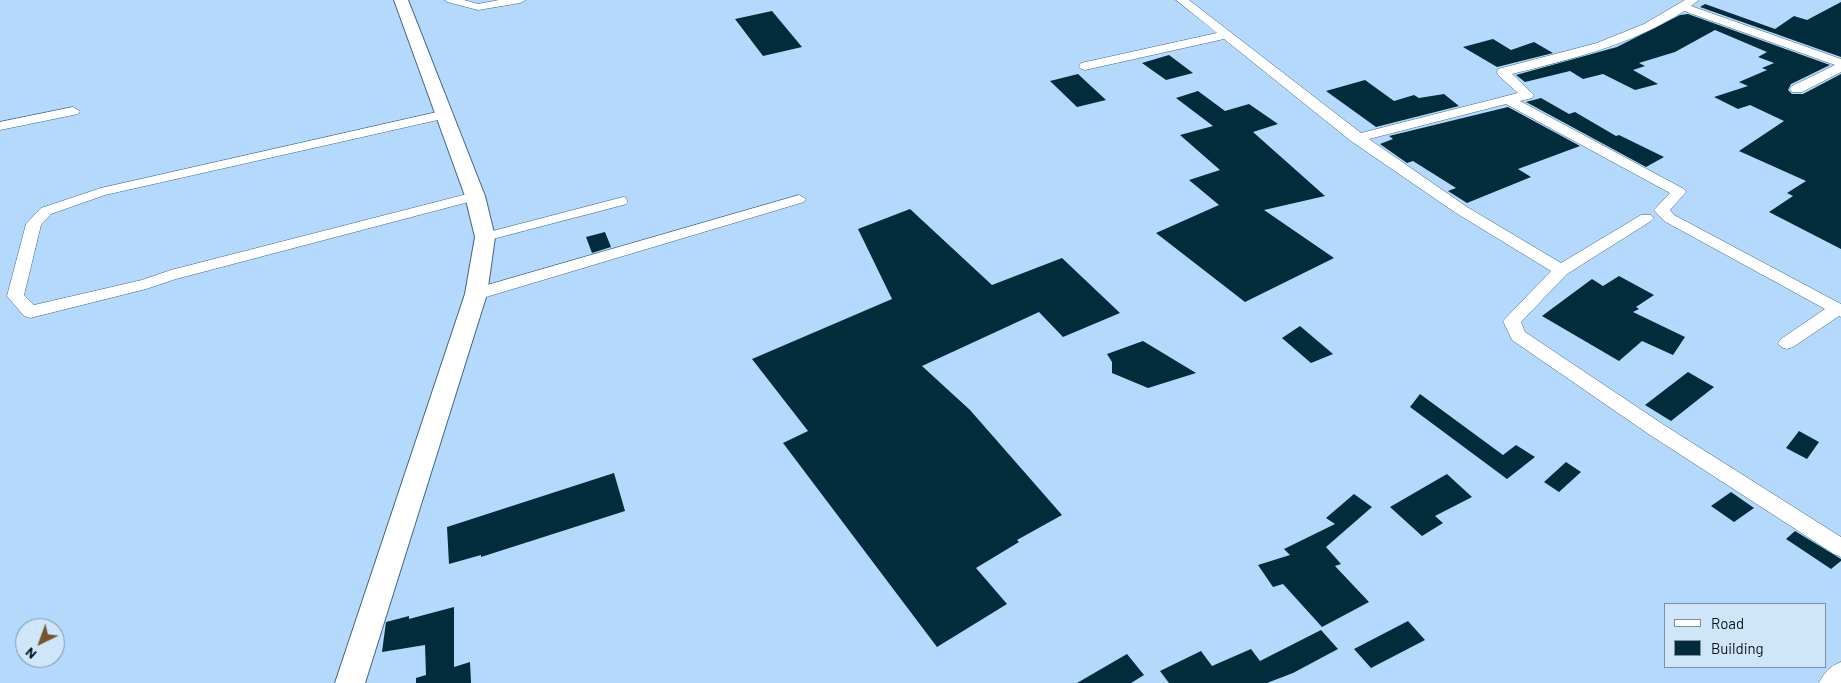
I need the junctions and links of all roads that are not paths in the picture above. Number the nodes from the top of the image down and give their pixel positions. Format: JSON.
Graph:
{"nodes":[{"id":1,"x":401,"y":0,"type":"edge"},
{"id":2,"x":451,"y":0,"type":"edge"},
{"id":3,"x":520,"y":0,"type":"edge"},
{"id":4,"x":1182,"y":0,"type":"edge"},
{"id":5,"x":1688,"y":4,"type":"edge"},
{"id":6,"x":1226,"y":35,"type":"junction"},
{"id":7,"x":1841,"y":65,"type":"edge"},
{"id":8,"x":1085,"y":66,"type":"dead end"},
{"id":9,"x":1797,"y":88,"type":"dead end"},
{"id":10,"x":1508,"y":100,"type":"junction"},
{"id":11,"x":73,"y":111,"type":"dead end"},
{"id":12,"x":446,"y":114,"type":"junction"},
{"id":13,"x":0,"y":126,"type":"edge"},
{"id":14,"x":1356,"y":138,"type":"junction"},
{"id":15,"x":475,"y":196,"type":"junction"},
{"id":16,"x":798,"y":199,"type":"dead end"},
{"id":17,"x":623,"y":201,"type":"dead end"},
{"id":18,"x":1646,"y":218,"type":"dead end"},
{"id":19,"x":485,"y":237,"type":"junction"},
{"id":20,"x":1561,"y":270,"type":"junction"},
{"id":21,"x":476,"y":294,"type":"junction"},
{"id":22,"x":1839,"y":310,"type":"edge"},
{"id":23,"x":1787,"y":343,"type":"dead end"},
{"id":24,"x":1841,"y":548,"type":"edge"},
{"id":25,"x":1841,"y":673,"type":"edge"},
{"id":26,"x":350,"y":683,"type":"edge"},
{"id":27,"x":1831,"y":683,"type":"edge"}],
"edges":[{"from":1,"to":12,"type":"street"},
{"from":2,"to":3,"type":"street"},
{"from":4,"to":6,"type":"street"},
{"from":5,"to":7,"type":"street"},
{"from":5,"to":10,"type":"street"},
{"from":6,"to":8,"type":"street"},
{"from":6,"to":14,"type":"street"},
{"from":7,"to":9,"type":"street"},
{"from":10,"to":14,"type":"street"},
{"from":10,"to":22,"type":"street"},
{"from":11,"to":13,"type":"street"},
{"from":12,"to":15,"type":"street"},
{"from":12,"to":15,"type":"street"},
{"from":14,"to":20,"type":"street"},
{"from":15,"to":19,"type":"street"},
{"from":16,"to":21,"type":"street"},
{"from":17,"to":19,"type":"lane"},
{"from":18,"to":20,"type":"street"},
{"from":19,"to":21,"type":"street"},
{"from":20,"to":24,"type":"street"},
{"from":21,"to":26,"type":"street"},
{"from":22,"to":23,"type":"street"},
{"from":25,"to":27,"type":"street"}]}
